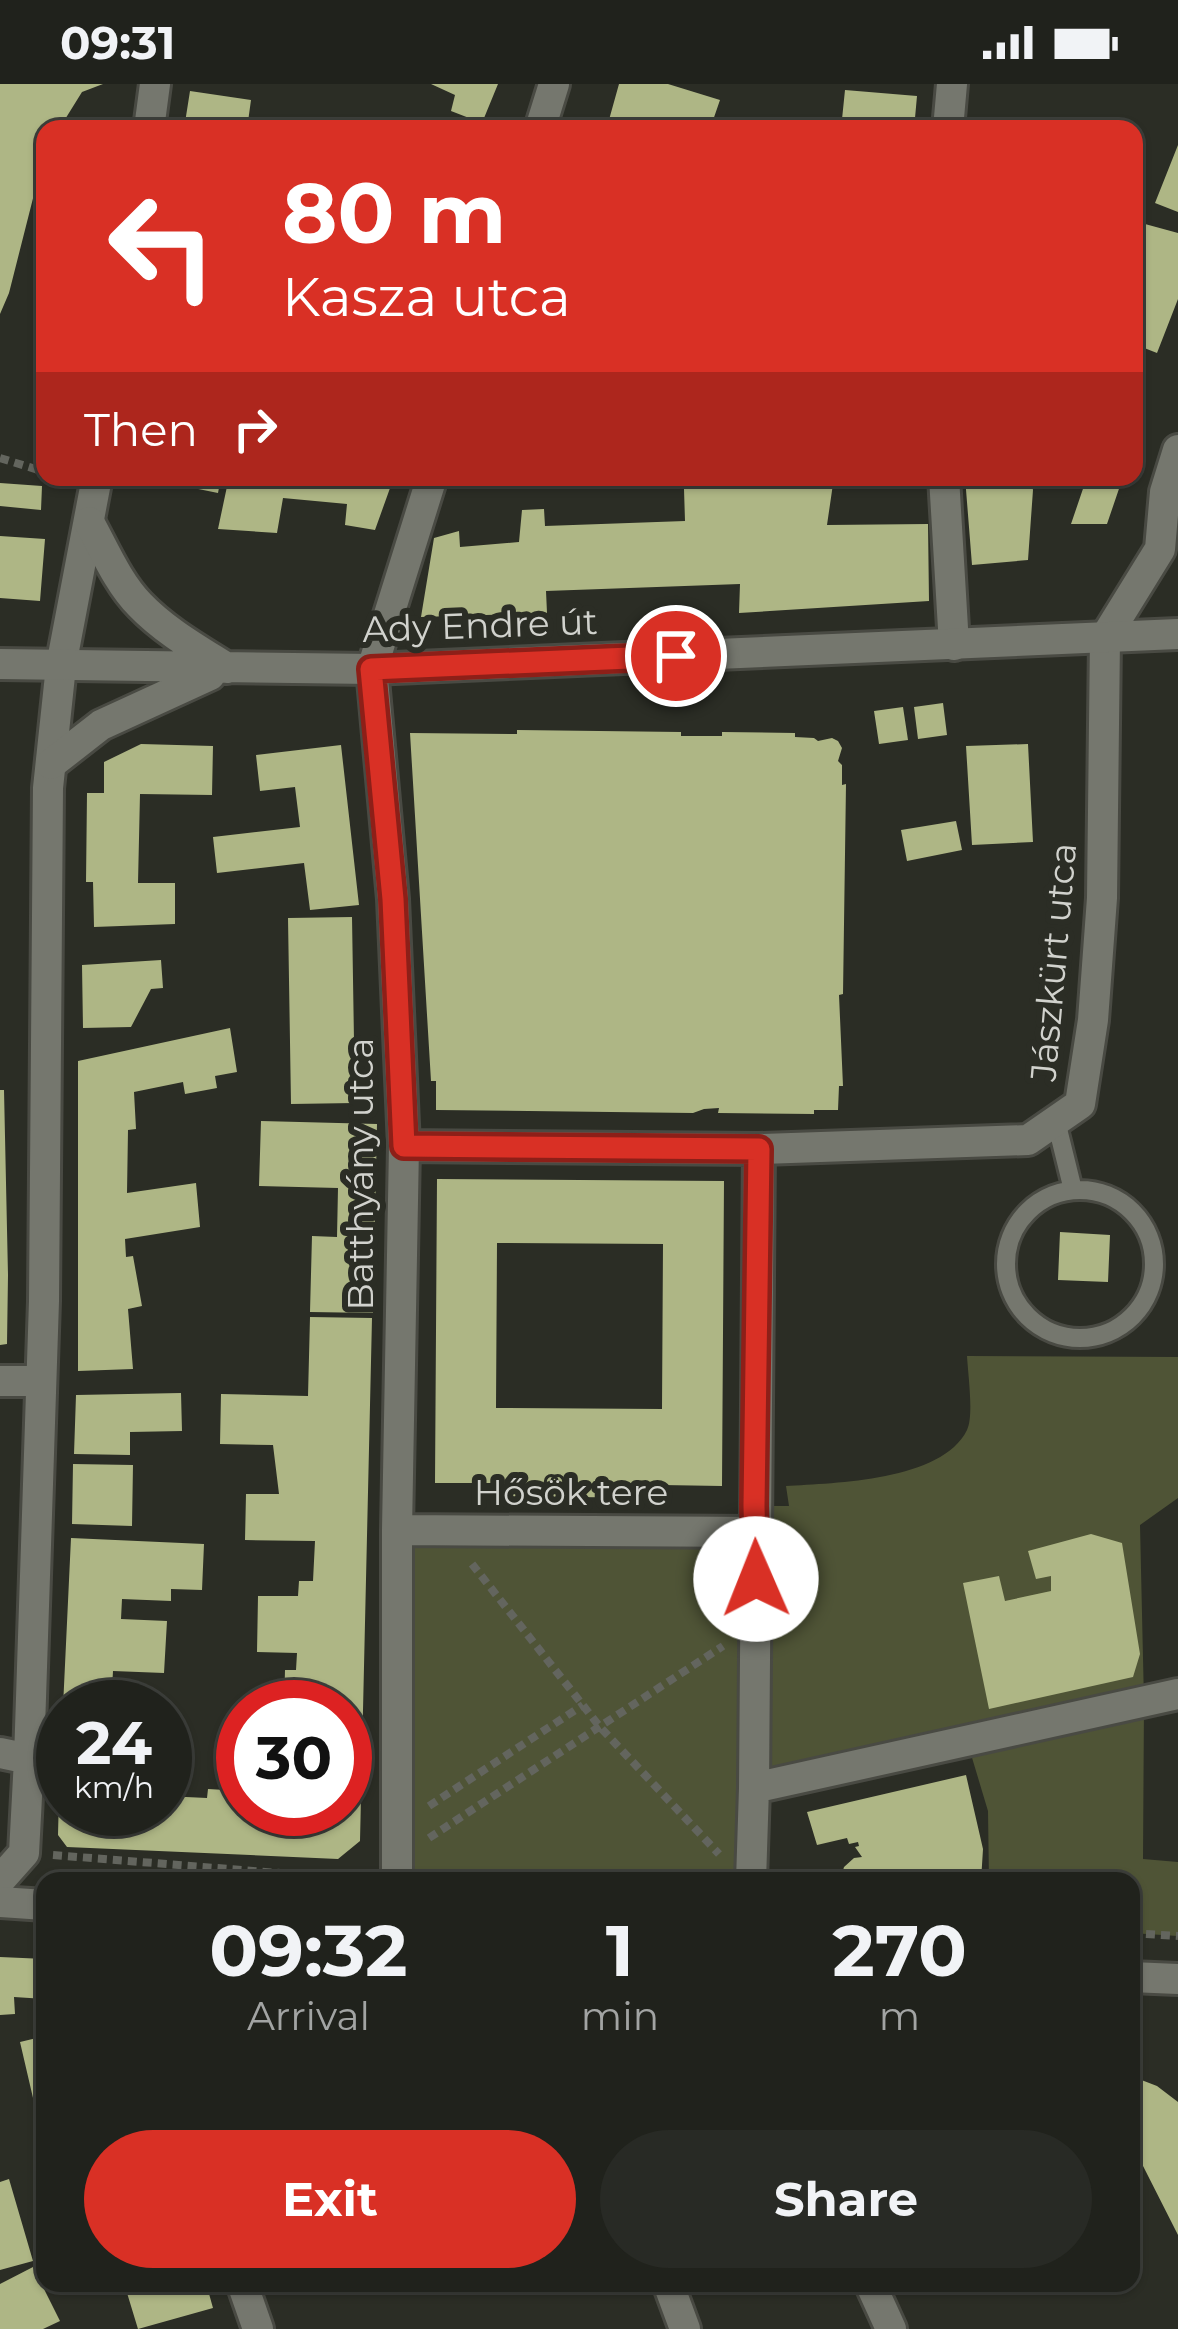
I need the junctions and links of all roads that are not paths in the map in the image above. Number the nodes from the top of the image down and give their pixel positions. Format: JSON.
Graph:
{"nodes":[{"id":1,"x":155,"y":84,"type":"edge"},
{"id":2,"x":554,"y":84,"type":"edge"},
{"id":3,"x":952,"y":84,"type":"edge"},
{"id":4,"x":150,"y":120,"type":"edge"},
{"id":5,"x":543,"y":120,"type":"edge"},
{"id":6,"x":948,"y":120,"type":"edge"},
{"id":7,"x":1178,"y":450,"type":"edge"},
{"id":8,"x":95,"y":486,"type":"edge"},
{"id":9,"x":429,"y":486,"type":"edge"},
{"id":10,"x":945,"y":486,"type":"edge"},
{"id":11,"x":89,"y":522,"type":"junction"},
{"id":12,"x":1178,"y":634,"type":"edge"},
{"id":13,"x":1105,"y":638,"type":"junction"},
{"id":14,"x":954,"y":645,"type":"junction"},
{"id":15,"x":0,"y":664,"type":"edge"},
{"id":16,"x":61,"y":666,"type":"junction"},
{"id":17,"x":226,"y":668,"type":"junction"},
{"id":18,"x":371,"y":669,"type":"junction"},
{"id":19,"x":51,"y":764,"type":"junction"},
{"id":20,"x":1068,"y":1112,"type":"junction"},
{"id":21,"x":404,"y":1146,"type":"junction"},
{"id":22,"x":759,"y":1149,"type":"junction"},
{"id":23,"x":1073,"y":1190,"type":"junction"},
{"id":24,"x":0,"y":1381,"type":"edge"},
{"id":25,"x":41,"y":1381,"type":"junction"},
{"id":26,"x":397,"y":1530,"type":"junction"},
{"id":27,"x":757,"y":1532,"type":"junction"},
{"id":28,"x":1178,"y":1694,"type":"edge"},
{"id":29,"x":15,"y":1756,"type":"edge"},
{"id":30,"x":754,"y":1787,"type":"junction"},
{"id":31,"x":392,"y":1872,"type":"edge"},
{"id":32,"x":739,"y":1872,"type":"edge"},
{"id":33,"x":0,"y":1880,"type":"edge"},
{"id":34,"x":0,"y":1902,"type":"edge"},
{"id":35,"x":36,"y":1904,"type":"edge"},
{"id":36,"x":1140,"y":1977,"type":"edge"},
{"id":37,"x":1178,"y":1979,"type":"edge"},
{"id":38,"x":245,"y":2292,"type":"edge"},
{"id":39,"x":671,"y":2292,"type":"edge"},
{"id":40,"x":873,"y":2292,"type":"edge"},
{"id":41,"x":258,"y":2329,"type":"edge"},
{"id":42,"x":685,"y":2329,"type":"edge"},
{"id":43,"x":891,"y":2329,"type":"edge"}],
"edges":[{"from":1,"to":4,"type":"street"},
{"from":2,"to":5,"type":"street"},
{"from":3,"to":6,"type":"street"},
{"from":7,"to":13,"type":"street"},
{"from":8,"to":11,"type":"street"},
{"from":9,"to":18,"type":"street","name":"Batthyány utca"},
{"from":10,"to":14,"type":"street"},
{"from":11,"to":16,"type":"street"},
{"from":11,"to":17,"type":"street"},
{"from":12,"to":13,"type":"street","name":"Ady Endre út"},
{"from":13,"to":14,"type":"street","name":"Ady Endre út"},
{"from":13,"to":20,"type":"street","name":"Jászkürt utca"},
{"from":14,"to":18,"type":"street","name":"Ady Endre út"},
{"from":15,"to":16,"type":"street","name":"Ady Endre út"},
{"from":16,"to":17,"type":"street","name":"Ady Endre út"},
{"from":16,"to":19,"type":"street"},
{"from":17,"to":18,"type":"street","name":"Ady Endre út"},
{"from":17,"to":19,"type":"street"},
{"from":18,"to":21,"type":"street","name":"Batthyány utca"},
{"from":19,"to":25,"type":"street"},
{"from":20,"to":22,"type":"street","name":"Jászkürt utca"},
{"from":20,"to":23,"type":"lane"},
{"from":21,"to":22,"type":"street","name":"Jászkürt utca"},
{"from":21,"to":26,"type":"street","name":"Batthyány utca"},
{"from":22,"to":27,"type":"street"},
{"from":23,"to":23,"type":"lane"},
{"from":24,"to":25,"type":"street"},
{"from":25,"to":29,"type":"street"},
{"from":26,"to":27,"type":"street","name":"Hősök tere"},
{"from":26,"to":31,"type":"street","name":"Batthyány utca"},
{"from":27,"to":30,"type":"street"},
{"from":28,"to":30,"type":"street"},
{"from":29,"to":33,"type":"street"},
{"from":30,"to":32,"type":"street"},
{"from":34,"to":35,"type":"street"},
{"from":36,"to":37,"type":"street"},
{"from":38,"to":41,"type":"street"},
{"from":39,"to":42,"type":"street"},
{"from":40,"to":43,"type":"street"}]}
